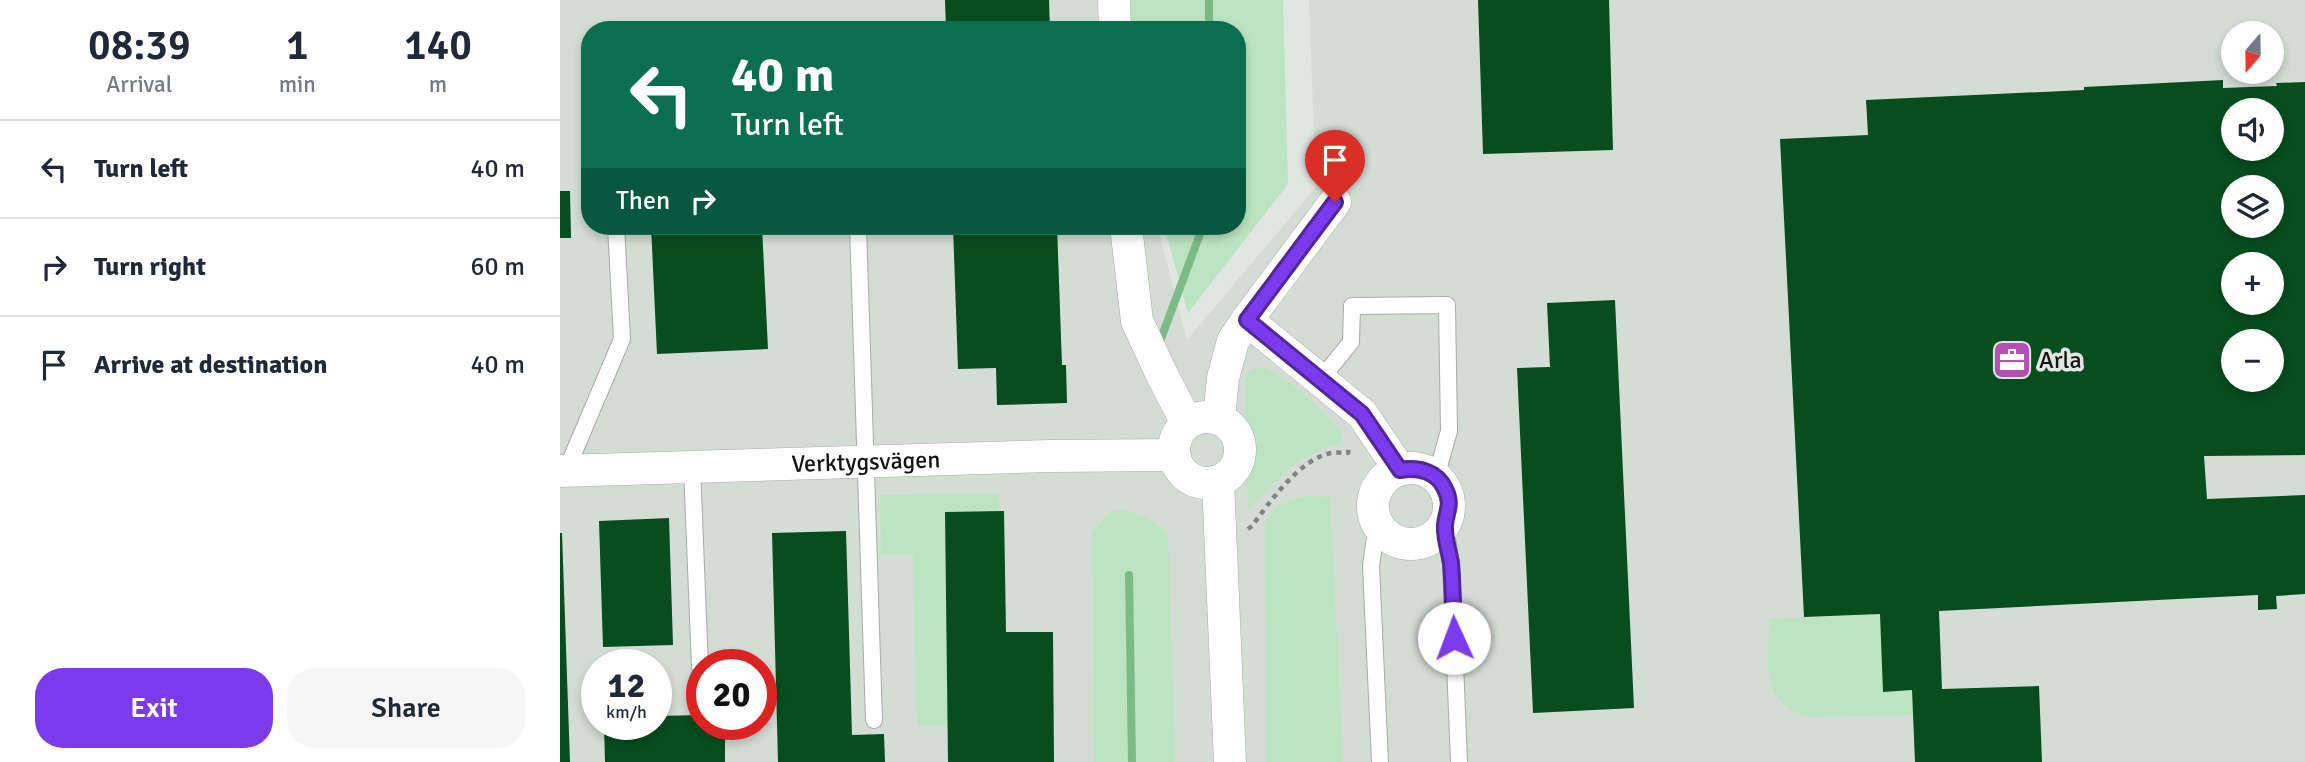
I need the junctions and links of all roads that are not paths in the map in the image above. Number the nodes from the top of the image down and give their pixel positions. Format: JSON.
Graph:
{"nodes":[{"id":1,"x":1114,"y":0,"type":"edge"},
{"id":2,"x":1115,"y":21,"type":"edge"},
{"id":3,"x":1335,"y":202,"type":"dead end"},
{"id":4,"x":616,"y":235,"type":"edge"},
{"id":5,"x":858,"y":235,"type":"edge"},
{"id":6,"x":1127,"y":235,"type":"edge"},
{"id":7,"x":1247,"y":320,"type":"junction"},
{"id":8,"x":1321,"y":379,"type":"junction"},
{"id":9,"x":1219,"y":418,"type":"junction"},
{"id":10,"x":1187,"y":423,"type":"junction"},
{"id":11,"x":1173,"y":455,"type":"junction"},
{"id":12,"x":864,"y":462,"type":"junction"},
{"id":13,"x":692,"y":467,"type":"junction"},
{"id":14,"x":1400,"y":470,"type":"junction"},
{"id":15,"x":563,"y":471,"type":"edge"},
{"id":16,"x":1436,"y":477,"type":"junction"},
{"id":17,"x":1218,"y":481,"type":"junction"},
{"id":18,"x":1377,"y":523,"type":"junction"},
{"id":19,"x":1445,"y":525,"type":"junction"},
{"id":20,"x":699,"y":649,"type":"edge"},
{"id":21,"x":874,"y":720,"type":"dead end"},
{"id":22,"x":1230,"y":762,"type":"edge"},
{"id":23,"x":1380,"y":762,"type":"edge"},
{"id":24,"x":1459,"y":762,"type":"edge"}],
"edges":[{"from":1,"to":2,"type":"street"},
{"from":3,"to":7,"type":"street"},
{"from":4,"to":15,"type":"lane"},
{"from":5,"to":12,"type":"lane"},
{"from":6,"to":10,"type":"street"},
{"from":7,"to":8,"type":"street"},
{"from":7,"to":9,"type":"street"},
{"from":8,"to":14,"type":"street"},
{"from":8,"to":16,"type":"lane"},
{"from":9,"to":10,"type":"street"},
{"from":9,"to":17,"type":"street"},
{"from":10,"to":11,"type":"street"},
{"from":11,"to":12,"type":"street","name":"Verktygsvägen"},
{"from":11,"to":17,"type":"street"},
{"from":12,"to":13,"type":"street","name":"Verktygsvägen"},
{"from":12,"to":21,"type":"lane"},
{"from":13,"to":15,"type":"street","name":"Verktygsvägen"},
{"from":13,"to":20,"type":"lane"},
{"from":14,"to":16,"type":"street"},
{"from":14,"to":18,"type":"street"},
{"from":16,"to":19,"type":"street"},
{"from":17,"to":22,"type":"street"},
{"from":18,"to":19,"type":"street"},
{"from":18,"to":23,"type":"lane"},
{"from":19,"to":24,"type":"lane"}]}
